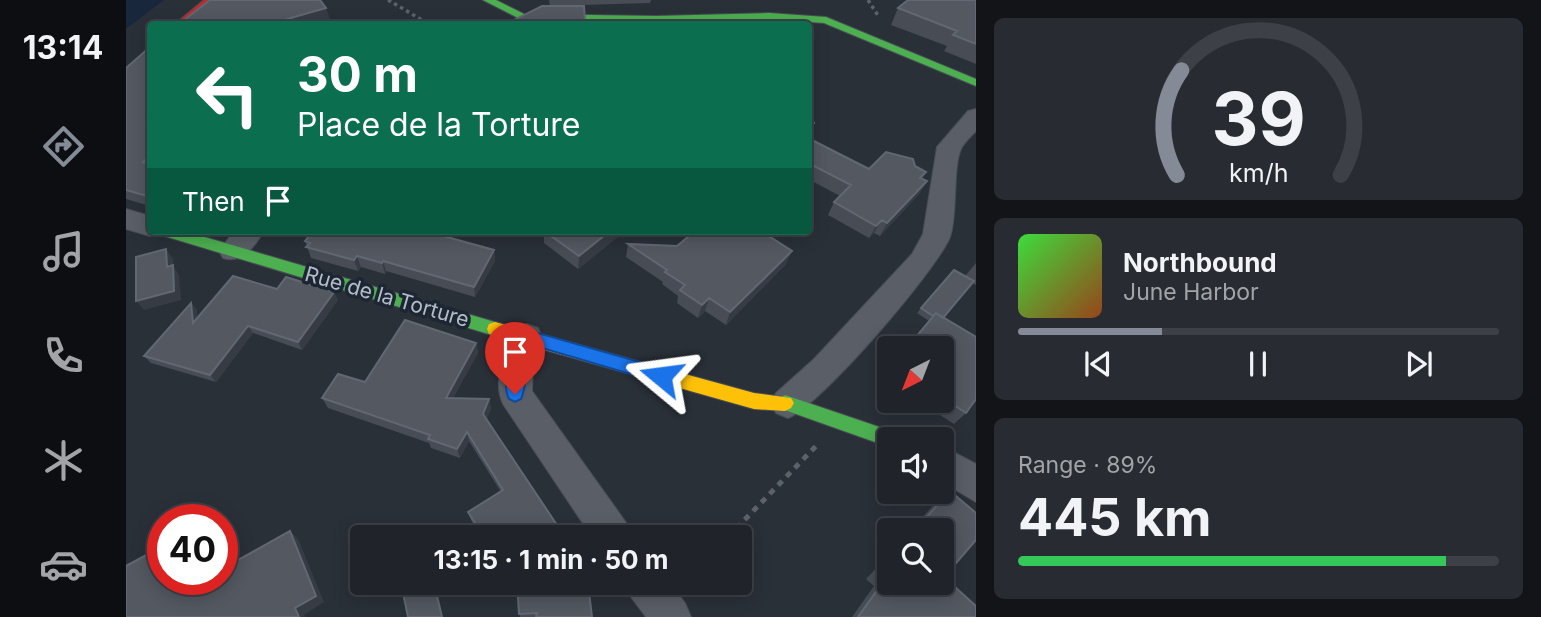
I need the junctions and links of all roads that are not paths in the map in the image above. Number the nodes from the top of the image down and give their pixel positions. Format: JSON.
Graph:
{"nodes":[{"id":1,"x":210,"y":0,"type":"edge"},
{"id":2,"x":488,"y":0,"type":"edge"},
{"id":3,"x":184,"y":21,"type":"edge"},
{"id":4,"x":976,"y":83,"type":"edge"},
{"id":5,"x":976,"y":116,"type":"edge"},
{"id":6,"x":196,"y":235,"type":"edge"},
{"id":7,"x":242,"y":241,"type":"edge"},
{"id":8,"x":527,"y":337,"type":"junction"},
{"id":9,"x":788,"y":402,"type":"junction"},
{"id":10,"x":877,"y":434,"type":"edge"},
{"id":11,"x":954,"y":470,"type":"edge"},
{"id":12,"x":976,"y":485,"type":"edge"},
{"id":13,"x":606,"y":525,"type":"edge"},
{"id":14,"x":654,"y":595,"type":"edge"},
{"id":15,"x":671,"y":617,"type":"edge"}],
"edges":[{"from":1,"to":3,"type":"street"},
{"from":2,"to":4,"type":"street"},
{"from":5,"to":9,"type":"street"},
{"from":6,"to":7,"type":"street","name":"Rue de la Torture"},
{"from":7,"to":8,"type":"street","name":"Rue de la Torture"},
{"from":8,"to":9,"type":"street","name":"Rue de la Torture"},
{"from":8,"to":13,"type":"street"},
{"from":9,"to":10,"type":"street","name":"Rue de la Torture"},
{"from":11,"to":12,"type":"street"},
{"from":14,"to":15,"type":"street"}]}
